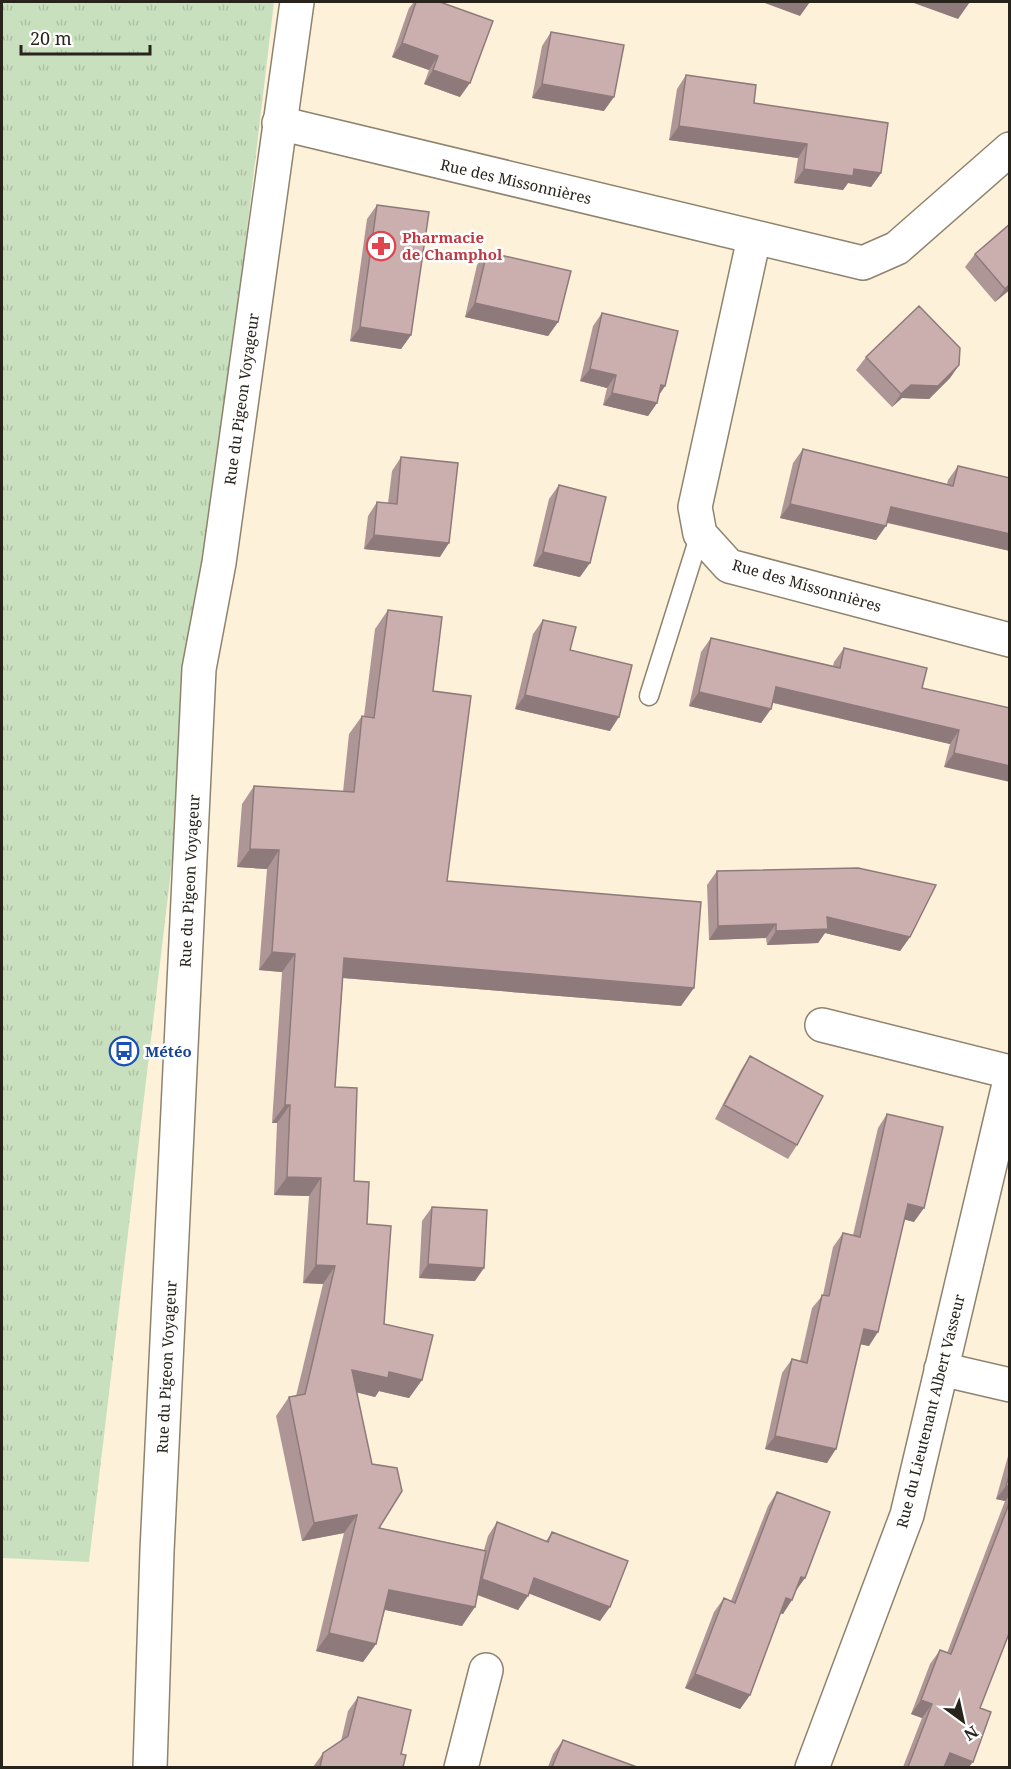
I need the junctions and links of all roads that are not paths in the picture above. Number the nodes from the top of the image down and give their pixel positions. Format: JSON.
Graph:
{"nodes":[{"id":1,"x":297,"y":2,"type":"edge"},
{"id":2,"x":279,"y":123,"type":"junction"},
{"id":3,"x":1010,"y":149,"type":"edge"},
{"id":4,"x":754,"y":238,"type":"junction"},
{"id":5,"x":700,"y":534,"type":"junction"},
{"id":6,"x":1010,"y":640,"type":"edge"},
{"id":7,"x":649,"y":696,"type":"dead end"},
{"id":8,"x":822,"y":1025,"type":"dead end"},
{"id":9,"x":1010,"y":1072,"type":"edge"},
{"id":10,"x":1010,"y":1080,"type":"edge"},
{"id":11,"x":941,"y":1369,"type":"junction"},
{"id":12,"x":1010,"y":1385,"type":"edge"},
{"id":13,"x":486,"y":1670,"type":"dead end"},
{"id":14,"x":150,"y":1767,"type":"edge"},
{"id":15,"x":461,"y":1767,"type":"edge"},
{"id":16,"x":812,"y":1767,"type":"edge"}],
"edges":[{"from":1,"to":2,"type":"street","name":"Rue du Pigeon Voyageur"},
{"from":2,"to":4,"type":"street","name":"Rue des Missonnières"},
{"from":2,"to":14,"type":"street","name":"Rue du Pigeon Voyageur"},
{"from":3,"to":4,"type":"street","name":"Rue des Missonnières"},
{"from":4,"to":5,"type":"street"},
{"from":5,"to":6,"type":"street","name":"Rue des Missonnières"},
{"from":5,"to":7,"type":"lane"},
{"from":8,"to":9,"type":"street"},
{"from":10,"to":11,"type":"street","name":"Rue du Lieutenant Albert Vasseur"},
{"from":11,"to":12,"type":"street"},
{"from":11,"to":16,"type":"street","name":"Rue du Lieutenant Albert Vasseur"},
{"from":13,"to":15,"type":"street"}]}
